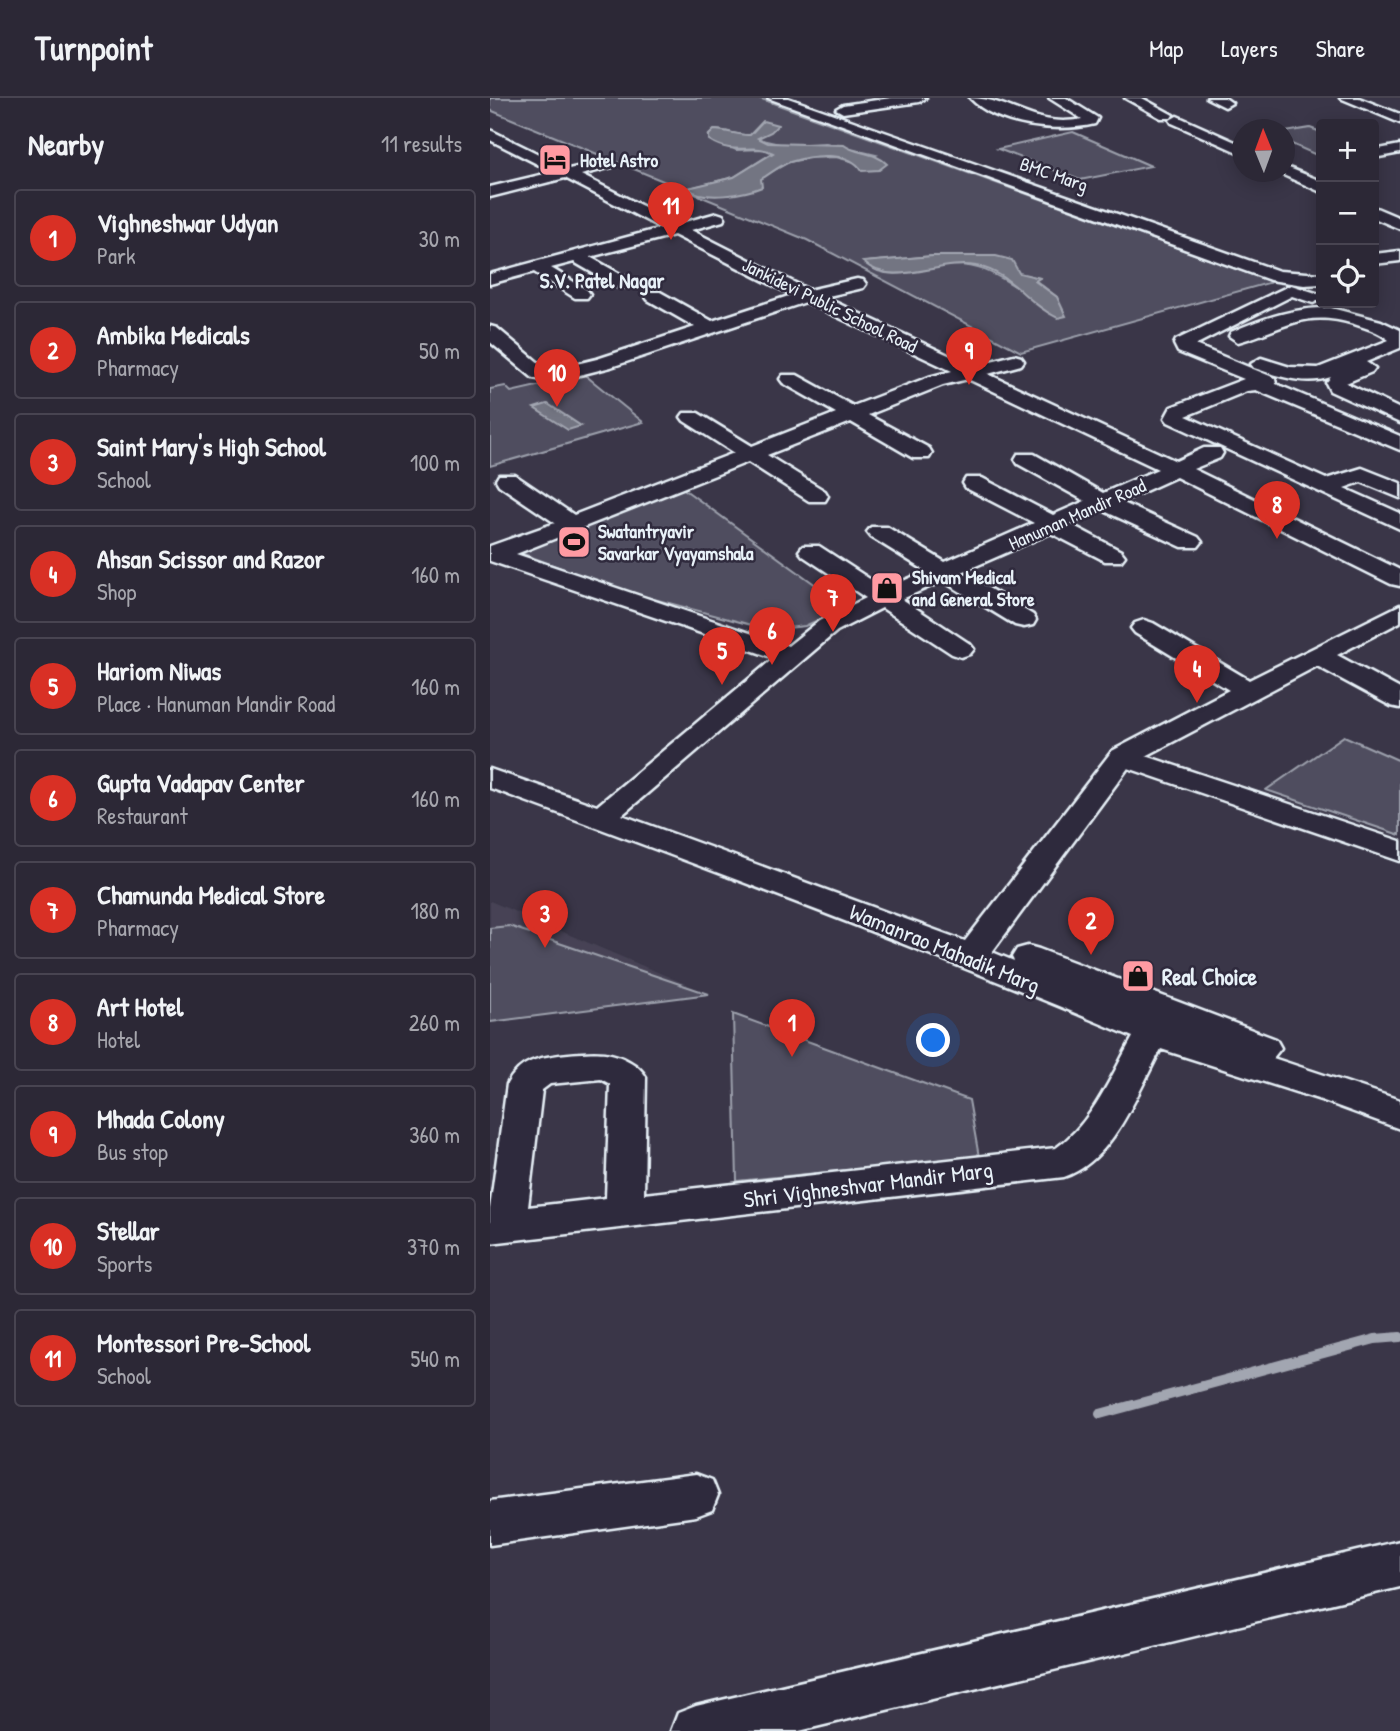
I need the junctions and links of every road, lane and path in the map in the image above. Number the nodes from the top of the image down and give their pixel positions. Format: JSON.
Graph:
{"nodes":[{"id":1,"x":775,"y":98,"type":"edge"},
{"id":2,"x":813,"y":98,"type":"edge"},
{"id":3,"x":977,"y":98,"type":"edge"},
{"id":4,"x":1056,"y":98,"type":"edge"},
{"id":5,"x":1132,"y":98,"type":"edge"},
{"id":6,"x":1347,"y":98,"type":"edge"},
{"id":7,"x":909,"y":99,"type":"edge"},
{"id":8,"x":844,"y":109,"type":"junction"},
{"id":9,"x":1400,"y":119,"type":"edge"},
{"id":10,"x":490,"y":134,"type":"edge"},
{"id":11,"x":1232,"y":145,"type":"edge"},
{"id":12,"x":1400,"y":149,"type":"edge"},
{"id":13,"x":1379,"y":153,"type":"edge"},
{"id":14,"x":607,"y":164,"type":"dead end"},
{"id":15,"x":1309,"y":166,"type":"dead end"},
{"id":16,"x":1295,"y":168,"type":"edge"},
{"id":17,"x":563,"y":174,"type":"junction"},
{"id":18,"x":1295,"y":175,"type":"edge"},
{"id":19,"x":1316,"y":185,"type":"edge"},
{"id":20,"x":490,"y":192,"type":"edge"},
{"id":21,"x":1379,"y":214,"type":"edge"},
{"id":22,"x":717,"y":218,"type":"dead end"},
{"id":23,"x":1400,"y":225,"type":"edge"},
{"id":24,"x":676,"y":229,"type":"junction"},
{"id":25,"x":1259,"y":251,"type":"dead end"},
{"id":26,"x":1234,"y":252,"type":"junction"},
{"id":27,"x":576,"y":256,"type":"junction"},
{"id":28,"x":1400,"y":256,"type":"edge"},
{"id":29,"x":1379,"y":258,"type":"edge"},
{"id":30,"x":537,"y":267,"type":"junction"},
{"id":31,"x":1316,"y":267,"type":"edge"},
{"id":32,"x":1400,"y":272,"type":"edge"},
{"id":33,"x":1379,"y":274,"type":"edge"},
{"id":34,"x":1291,"y":277,"type":"junction"},
{"id":35,"x":490,"y":279,"type":"edge"},
{"id":36,"x":1316,"y":279,"type":"edge"},
{"id":37,"x":622,"y":283,"type":"dead end"},
{"id":38,"x":857,"y":285,"type":"dead end"},
{"id":39,"x":581,"y":294,"type":"dead end"},
{"id":40,"x":654,"y":296,"type":"dead end"},
{"id":41,"x":807,"y":296,"type":"junction"},
{"id":42,"x":1316,"y":297,"type":"edge"},
{"id":43,"x":1268,"y":300,"type":"junction"},
{"id":44,"x":1316,"y":301,"type":"edge"},
{"id":45,"x":1341,"y":308,"type":"edge"},
{"id":46,"x":710,"y":328,"type":"junction"},
{"id":47,"x":1400,"y":329,"type":"edge"},
{"id":48,"x":490,"y":332,"type":"edge"},
{"id":49,"x":1400,"y":354,"type":"edge"},
{"id":50,"x":1014,"y":361,"type":"dead end"},
{"id":51,"x":1252,"y":367,"type":"junction"},
{"id":52,"x":968,"y":371,"type":"junction"},
{"id":53,"x":790,"y":380,"type":"dead end"},
{"id":54,"x":852,"y":414,"type":"junction"},
{"id":55,"x":691,"y":417,"type":"dead end"},
{"id":56,"x":1400,"y":417,"type":"edge"},
{"id":57,"x":1397,"y":441,"type":"edge"},
{"id":58,"x":748,"y":453,"type":"junction"},
{"id":59,"x":921,"y":453,"type":"dead end"},
{"id":60,"x":1212,"y":453,"type":"dead end"},
{"id":61,"x":1026,"y":459,"type":"dead end"},
{"id":62,"x":1178,"y":470,"type":"junction"},
{"id":63,"x":508,"y":480,"type":"dead end"},
{"id":64,"x":974,"y":483,"type":"dead end"},
{"id":65,"x":1324,"y":487,"type":"junction"},
{"id":66,"x":1400,"y":491,"type":"edge"},
{"id":67,"x":817,"y":496,"type":"dead end"},
{"id":68,"x":1103,"y":502,"type":"junction"},
{"id":69,"x":1400,"y":522,"type":"edge"},
{"id":70,"x":572,"y":524,"type":"junction"},
{"id":71,"x":1050,"y":525,"type":"junction"},
{"id":72,"x":879,"y":532,"type":"dead end"},
{"id":73,"x":1190,"y":542,"type":"dead end"},
{"id":74,"x":811,"y":551,"type":"dead end"},
{"id":75,"x":493,"y":553,"type":"edge"},
{"id":76,"x":1113,"y":556,"type":"dead end"},
{"id":77,"x":943,"y":573,"type":"junction"},
{"id":78,"x":1400,"y":579,"type":"edge"},
{"id":79,"x":882,"y":599,"type":"junction"},
{"id":80,"x":1400,"y":612,"type":"edge"},
{"id":81,"x":1024,"y":620,"type":"dead end"},
{"id":82,"x":1144,"y":628,"type":"dead end"},
{"id":83,"x":961,"y":649,"type":"dead end"},
{"id":84,"x":1317,"y":655,"type":"junction"},
{"id":85,"x":792,"y":656,"type":"junction"},
{"id":86,"x":1249,"y":691,"type":"junction"},
{"id":87,"x":1400,"y":700,"type":"edge"},
{"id":88,"x":1122,"y":757,"type":"junction"},
{"id":89,"x":490,"y":764,"type":"edge"},
{"id":90,"x":490,"y":778,"type":"edge"},
{"id":91,"x":607,"y":813,"type":"junction"},
{"id":92,"x":1400,"y":851,"type":"edge"},
{"id":93,"x":978,"y":948,"type":"junction"},
{"id":94,"x":1159,"y":1022,"type":"junction"},
{"id":95,"x":1400,"y":1098,"type":"edge"},
{"id":96,"x":1400,"y":1115,"type":"edge"},
{"id":97,"x":625,"y":1212,"type":"junction"},
{"id":98,"x":499,"y":1226,"type":"edge"},
{"id":99,"x":696,"y":1495,"type":"dead end"},
{"id":100,"x":490,"y":1523,"type":"edge"},
{"id":101,"x":1400,"y":1564,"type":"edge"},
{"id":102,"x":696,"y":1731,"type":"edge"}],
"edges":[{"from":1,"to":26,"type":"street","name":"BMC Marg"},
{"from":2,"to":8,"type":"street","name":"BMC Marg"},
{"from":3,"to":4,"type":"street"},
{"from":5,"to":11,"type":"street"},
{"from":6,"to":9,"type":"street"},
{"from":7,"to":8,"type":"street"},
{"from":8,"to":26,"type":"street","name":"BMC Marg"},
{"from":10,"to":17,"type":"street","name":"Jankidevi Public School Road"},
{"from":12,"to":13,"type":"street"},
{"from":14,"to":17,"type":"street"},
{"from":15,"to":16,"type":"street"},
{"from":17,"to":20,"type":"street"},
{"from":17,"to":24,"type":"street","name":"Jankidevi Public School Road"},
{"from":18,"to":19,"type":"street"},
{"from":21,"to":23,"type":"street"},
{"from":22,"to":24,"type":"street"},
{"from":24,"to":27,"type":"street"},
{"from":24,"to":41,"type":"street","name":"Jankidevi Public School Road"},
{"from":25,"to":26,"type":"street"},
{"from":26,"to":34,"type":"street","name":"BMC Marg"},
{"from":27,"to":30,"type":"street"},
{"from":27,"to":37,"type":"street"},
{"from":28,"to":29,"type":"street"},
{"from":30,"to":35,"type":"street"},
{"from":30,"to":39,"type":"street"},
{"from":31,"to":34,"type":"street","name":"BMC Marg"},
{"from":32,"to":33,"type":"street"},
{"from":34,"to":36,"type":"street","name":"BMC Marg"},
{"from":34,"to":42,"type":"street"},
{"from":34,"to":43,"type":"street"},
{"from":38,"to":41,"type":"street"},
{"from":40,"to":46,"type":"street"},
{"from":41,"to":46,"type":"street"},
{"from":41,"to":52,"type":"street","name":"Jankidevi Public School Road"},
{"from":43,"to":44,"type":"street"},
{"from":43,"to":51,"type":"street"},
{"from":45,"to":47,"type":"street"},
{"from":46,"to":48,"type":"street"},
{"from":49,"to":56,"type":"street"},
{"from":50,"to":52,"type":"street"},
{"from":51,"to":51,"type":"street"},
{"from":51,"to":57,"type":"street"},
{"from":52,"to":54,"type":"street"},
{"from":52,"to":62,"type":"street","name":"Jankidevi Public School Road"},
{"from":53,"to":54,"type":"street"},
{"from":54,"to":58,"type":"street"},
{"from":54,"to":59,"type":"street"},
{"from":55,"to":58,"type":"street"},
{"from":57,"to":65,"type":"street"},
{"from":58,"to":67,"type":"street"},
{"from":58,"to":70,"type":"street"},
{"from":60,"to":62,"type":"street","name":"Hanuman Mandir Road"},
{"from":61,"to":68,"type":"street"},
{"from":62,"to":68,"type":"street","name":"Hanuman Mandir Road"},
{"from":62,"to":78,"type":"street","name":"Jankidevi Public School Road"},
{"from":63,"to":70,"type":"street"},
{"from":64,"to":71,"type":"street"},
{"from":65,"to":66,"type":"street"},
{"from":65,"to":69,"type":"street"},
{"from":68,"to":71,"type":"street","name":"Hanuman Mandir Road"},
{"from":68,"to":73,"type":"street"},
{"from":70,"to":75,"type":"street"},
{"from":71,"to":76,"type":"street"},
{"from":71,"to":77,"type":"street","name":"Hanuman Mandir Road"},
{"from":72,"to":77,"type":"street"},
{"from":74,"to":79,"type":"street"},
{"from":75,"to":85,"type":"street"},
{"from":77,"to":79,"type":"street","name":"Hanuman Mandir Road"},
{"from":77,"to":81,"type":"street"},
{"from":79,"to":83,"type":"street"},
{"from":79,"to":85,"type":"street","name":"Hanuman Mandir Road"},
{"from":80,"to":84,"type":"street"},
{"from":82,"to":86,"type":"street"},
{"from":84,"to":86,"type":"street"},
{"from":84,"to":87,"type":"street"},
{"from":85,"to":91,"type":"street","name":"Hanuman Mandir Road"},
{"from":86,"to":88,"type":"street"},
{"from":88,"to":92,"type":"street"},
{"from":88,"to":93,"type":"street"},
{"from":89,"to":91,"type":"street","name":"Wamanrao Mahadik Marg"},
{"from":90,"to":91,"type":"street","name":"Wamanrao Mahadik Marg"},
{"from":91,"to":93,"type":"street","name":"Wamanrao Mahadik Marg"},
{"from":93,"to":94,"type":"street","name":"Wamanrao Mahadik Marg"},
{"from":94,"to":95,"type":"street","name":"Wamanrao Mahadik Marg"},
{"from":94,"to":96,"type":"street","name":"Wamanrao Mahadik Marg"},
{"from":94,"to":97,"type":"street","name":"Shri Vighneshvar Mandir Marg"},
{"from":97,"to":98,"type":"street","name":"Shri Vighneshvar Mandir Marg"},
{"from":97,"to":98,"type":"street"},
{"from":99,"to":100,"type":"street"},
{"from":101,"to":102,"type":"street"}]}
